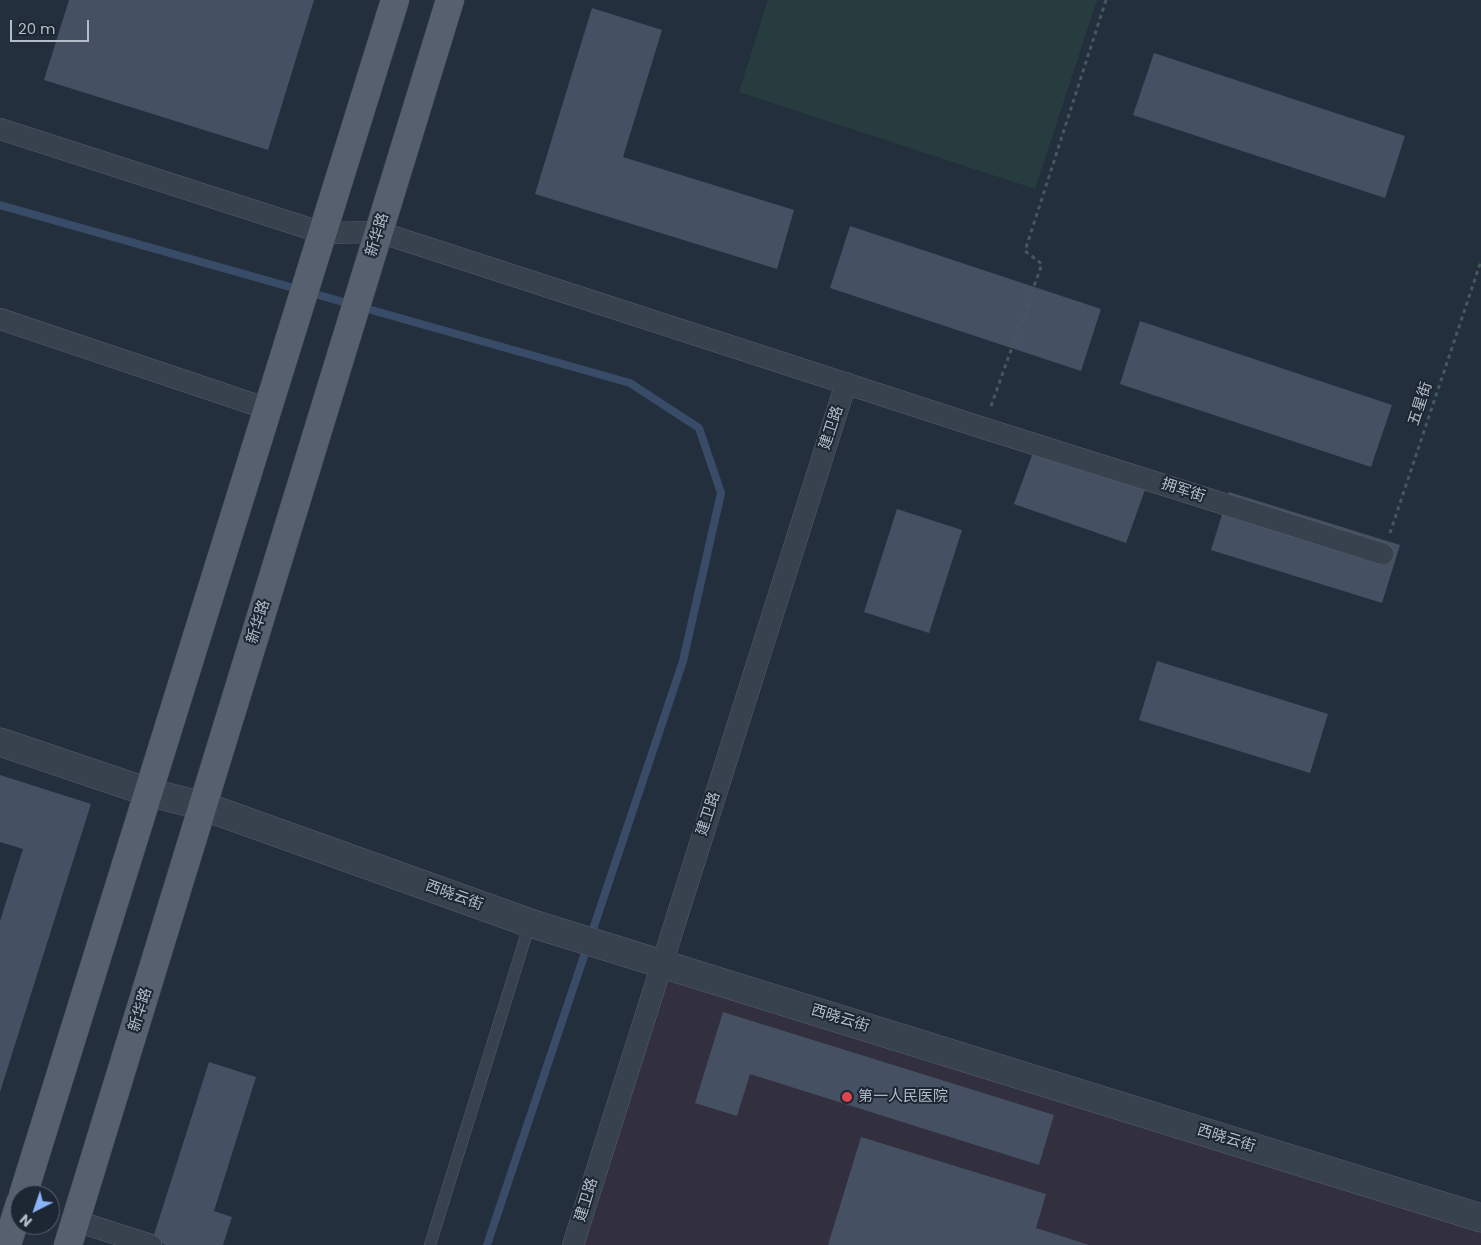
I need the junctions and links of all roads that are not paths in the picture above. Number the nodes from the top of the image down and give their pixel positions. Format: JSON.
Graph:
{"nodes":[{"id":1,"x":395,"y":0,"type":"edge"},
{"id":2,"x":450,"y":0,"type":"edge"},
{"id":3,"x":0,"y":128,"type":"edge"},
{"id":4,"x":379,"y":232,"type":"junction"},
{"id":5,"x":322,"y":233,"type":"junction"},
{"id":6,"x":0,"y":319,"type":"edge"},
{"id":7,"x":846,"y":383,"type":"junction"},
{"id":8,"x":268,"y":409,"type":"junction"},
{"id":9,"x":1383,"y":554,"type":"road end"},
{"id":10,"x":0,"y":742,"type":"edge"},
{"id":11,"x":148,"y":792,"type":"junction"},
{"id":12,"x":203,"y":806,"type":"junction"},
{"id":13,"x":530,"y":923,"type":"junction"},
{"id":14,"x":662,"y":963,"type":"junction"},
{"id":15,"x":26,"y":1185,"type":"edge"},
{"id":16,"x":1481,"y":1218,"type":"edge"},
{"id":17,"x":72,"y":1233,"type":"edge"},
{"id":18,"x":151,"y":1245,"type":"edge"},
{"id":19,"x":430,"y":1245,"type":"edge"},
{"id":20,"x":573,"y":1245,"type":"edge"}],
"edges":[{"from":1,"to":5,"type":"main road"},
{"from":2,"to":4,"type":"main road","name":"新华路"},
{"from":3,"to":5,"type":"street","name":"拥军街"},
{"from":4,"to":5,"type":"street","name":"拥军街"},
{"from":4,"to":7,"type":"street","name":"拥军街"},
{"from":4,"to":12,"type":"main road","name":"新华路"},
{"from":5,"to":8,"type":"main road"},
{"from":6,"to":8,"type":"street"},
{"from":7,"to":9,"type":"street","name":"拥军街"},
{"from":7,"to":14,"type":"street","name":"建卫路"},
{"from":8,"to":11,"type":"main road"},
{"from":10,"to":11,"type":"street","name":"西晓云街"},
{"from":11,"to":12,"type":"street","name":"西晓云街"},
{"from":11,"to":15,"type":"main road"},
{"from":12,"to":13,"type":"street","name":"西晓云街"},
{"from":12,"to":17,"type":"main road","name":"新华路"},
{"from":13,"to":14,"type":"street","name":"西晓云街"},
{"from":13,"to":19,"type":"lane"},
{"from":14,"to":16,"type":"street","name":"西晓云街"},
{"from":14,"to":20,"type":"street","name":"建卫路"},
{"from":17,"to":18,"type":"street"}]}
